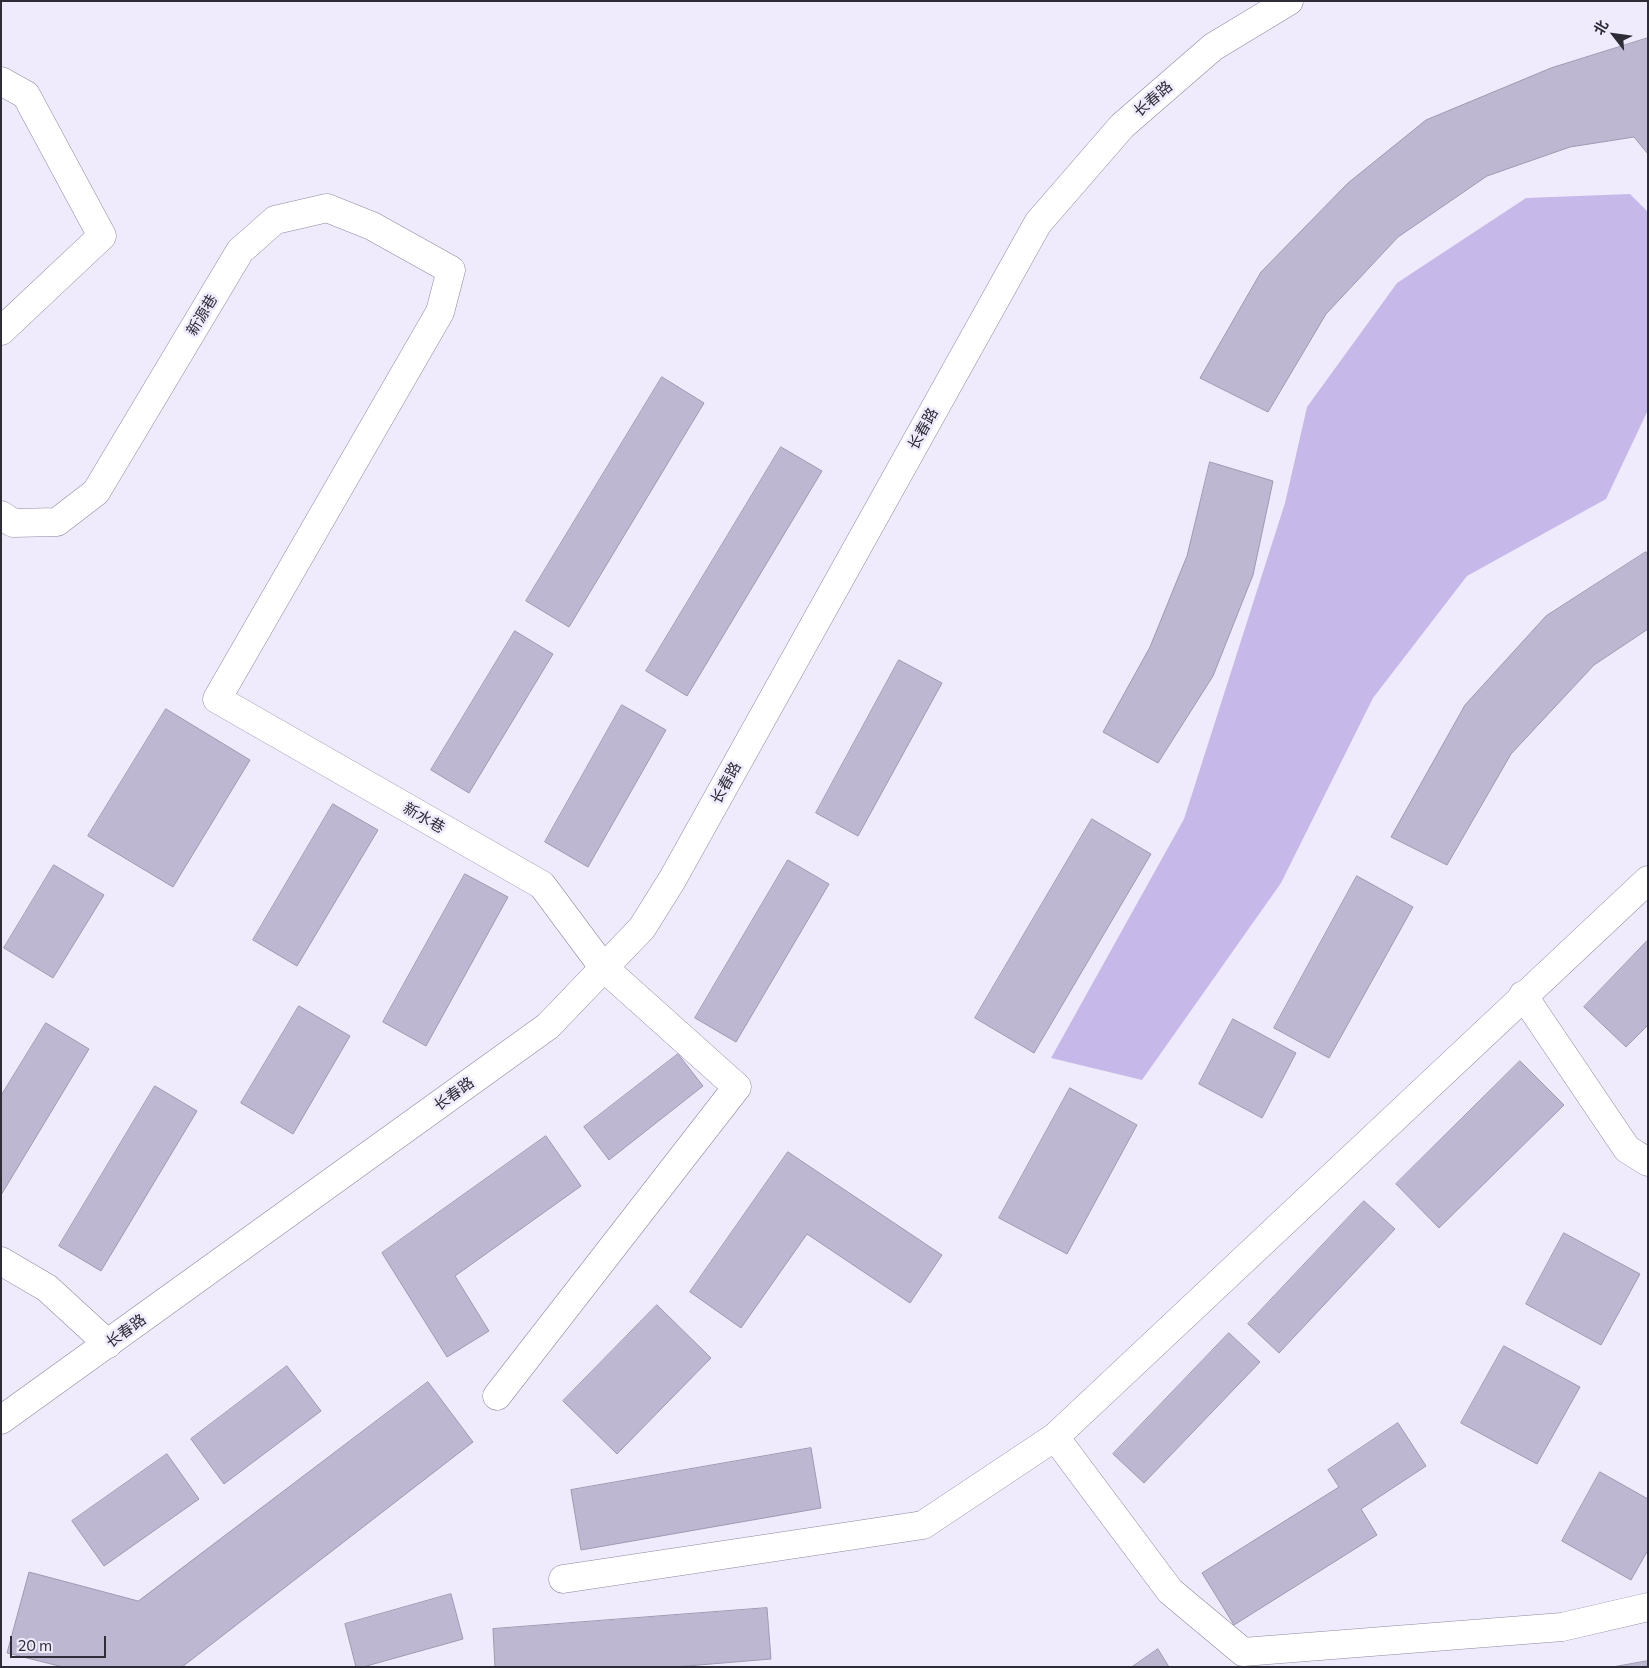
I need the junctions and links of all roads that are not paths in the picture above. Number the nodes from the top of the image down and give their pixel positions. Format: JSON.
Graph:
{"nodes":[{"id":1,"x":1289,"y":1,"type":"edge"},
{"id":2,"x":1,"y":81,"type":"edge"},
{"id":3,"x":1,"y":331,"type":"edge"},
{"id":4,"x":1,"y":515,"type":"edge"},
{"id":5,"x":217,"y":699,"type":"joint"},
{"id":6,"x":1648,"y":880,"type":"edge"},
{"id":7,"x":603,"y":967,"type":"junction"},
{"id":8,"x":1523,"y":996,"type":"junction"},
{"id":9,"x":1648,"y":1162,"type":"edge"},
{"id":10,"x":1,"y":1261,"type":"edge"},
{"id":11,"x":108,"y":1344,"type":"junction"},
{"id":12,"x":497,"y":1396,"type":"dead end"},
{"id":13,"x":1,"y":1420,"type":"edge"},
{"id":14,"x":1055,"y":1437,"type":"junction"},
{"id":15,"x":563,"y":1579,"type":"dead end"},
{"id":16,"x":1648,"y":1607,"type":"edge"}],
"edges":[{"from":1,"to":7,"type":"main road","name":"长春路"},
{"from":2,"to":3,"type":"main road"},
{"from":4,"to":5,"type":"main road","name":"新源巷"},
{"from":5,"to":7,"type":"main road","name":"新水巷"},
{"from":6,"to":8,"type":"main road"},
{"from":7,"to":11,"type":"main road","name":"长春路"},
{"from":7,"to":12,"type":"main road","name":"新水巷"},
{"from":8,"to":9,"type":"main road"},
{"from":8,"to":14,"type":"main road"},
{"from":10,"to":11,"type":"main road"},
{"from":11,"to":13,"type":"main road","name":"长春路"},
{"from":14,"to":15,"type":"main road"},
{"from":14,"to":16,"type":"main road"}]}
